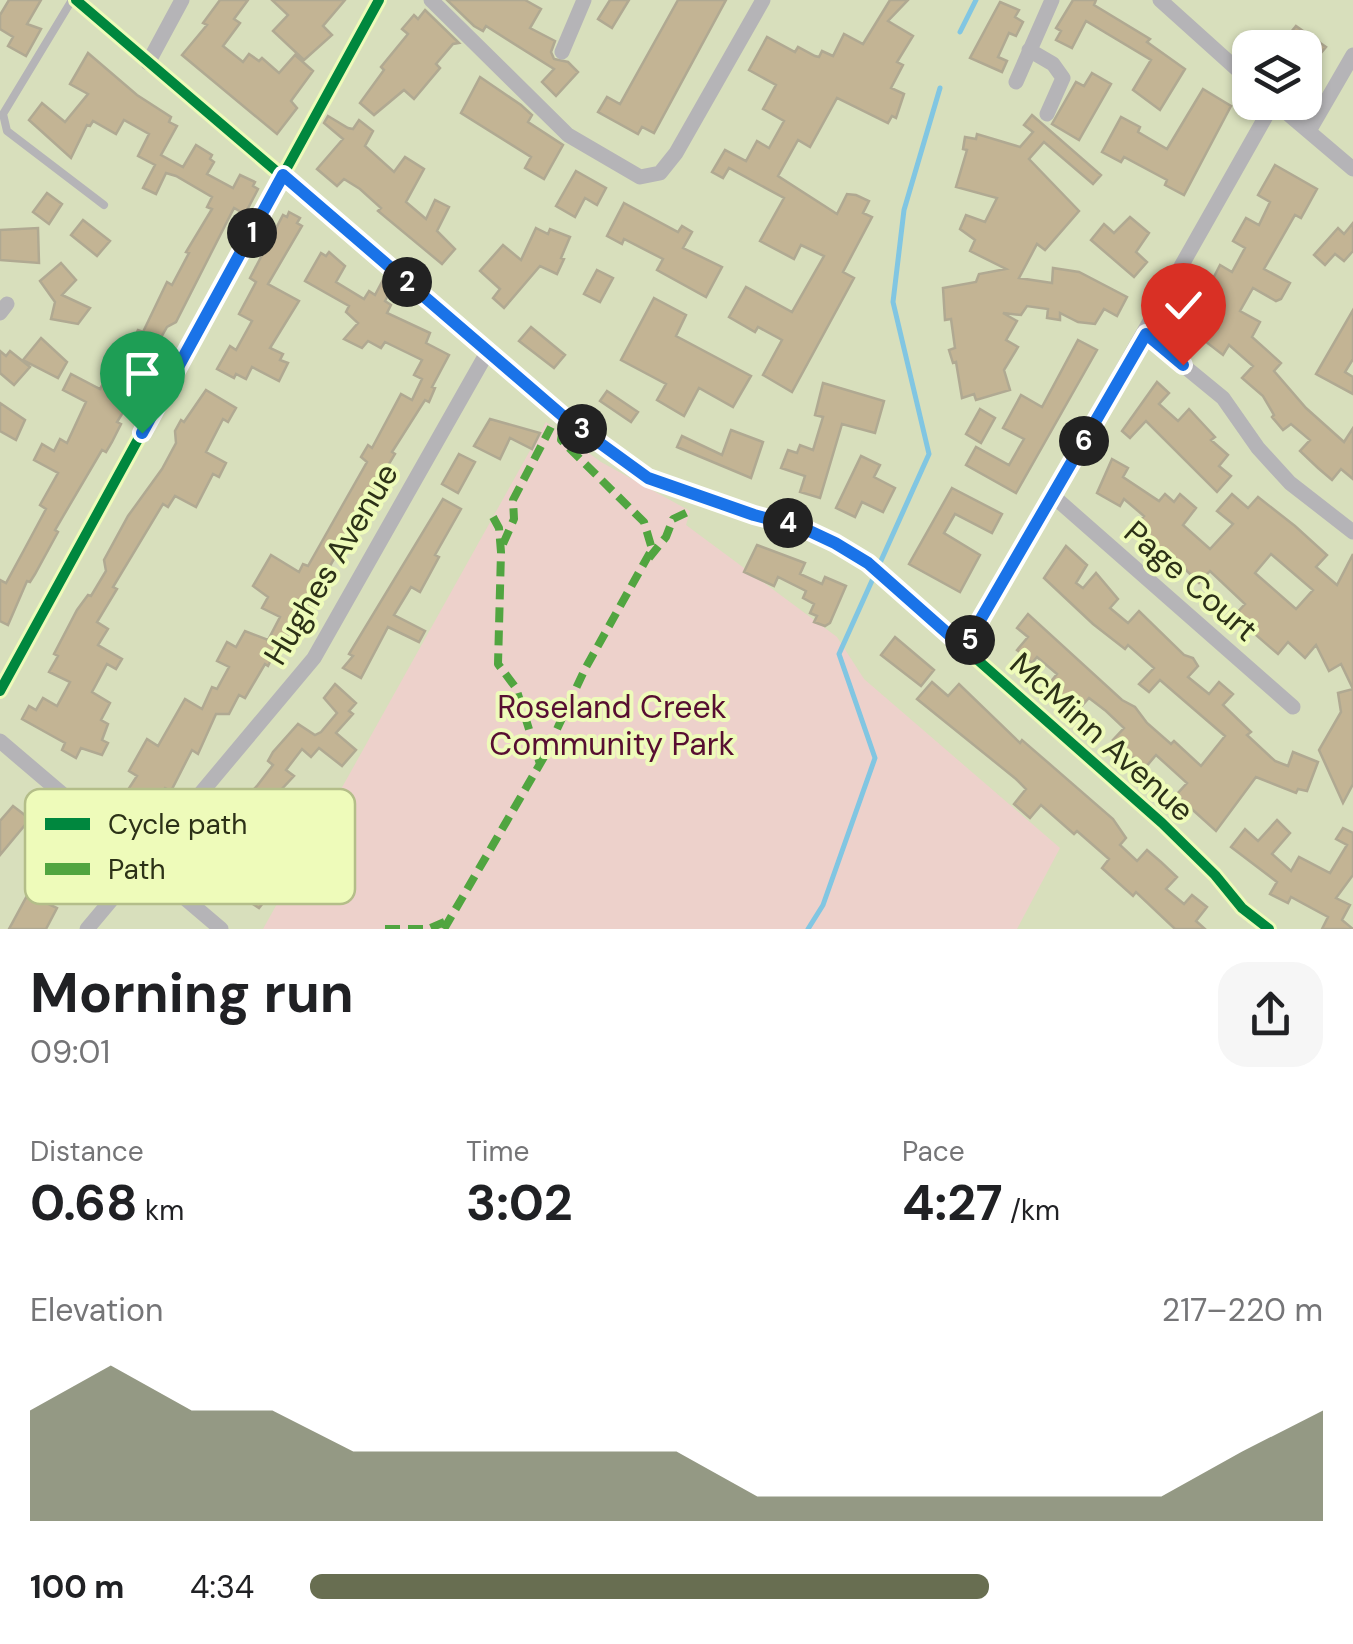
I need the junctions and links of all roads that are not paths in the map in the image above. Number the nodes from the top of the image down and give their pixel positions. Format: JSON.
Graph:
{"nodes":[{"id":1,"x":74,"y":0,"type":"edge"},
{"id":2,"x":182,"y":0,"type":"edge"},
{"id":3,"x":379,"y":0,"type":"edge"},
{"id":4,"x":431,"y":0,"type":"edge"},
{"id":5,"x":584,"y":0,"type":"edge"},
{"id":6,"x":762,"y":0,"type":"edge"},
{"id":7,"x":1052,"y":0,"type":"edge"},
{"id":8,"x":1160,"y":0,"type":"edge"},
{"id":9,"x":1029,"y":50,"type":"junction"},
{"id":10,"x":562,"y":52,"type":"dead end"},
{"id":11,"x":1353,"y":55,"type":"edge"},
{"id":12,"x":148,"y":62,"type":"junction"},
{"id":13,"x":1232,"y":64,"type":"edge"},
{"id":14,"x":1016,"y":82,"type":"dead end"},
{"id":15,"x":1047,"y":114,"type":"dead end"},
{"id":16,"x":1264,"y":120,"type":"edge"},
{"id":17,"x":1295,"y":120,"type":"edge"},
{"id":18,"x":1309,"y":132,"type":"junction"},
{"id":19,"x":1353,"y":169,"type":"edge"},
{"id":20,"x":283,"y":175,"type":"junction"},
{"id":21,"x":104,"y":206,"type":"dead end"},
{"id":22,"x":1146,"y":334,"type":"junction"},
{"id":23,"x":488,"y":351,"type":"junction"},
{"id":24,"x":1053,"y":496,"type":"junction"},
{"id":25,"x":1353,"y":532,"type":"edge"},
{"id":26,"x":964,"y":648,"type":"junction"},
{"id":27,"x":0,"y":691,"type":"edge"},
{"id":28,"x":1293,"y":706,"type":"dead end"},
{"id":29,"x":2,"y":749,"type":"edge"},
{"id":30,"x":52,"y":789,"type":"edge"},
{"id":31,"x":202,"y":789,"type":"edge"},
{"id":32,"x":107,"y":904,"type":"edge"},
{"id":33,"x":192,"y":904,"type":"edge"},
{"id":34,"x":87,"y":929,"type":"edge"},
{"id":35,"x":221,"y":929,"type":"edge"},
{"id":36,"x":1269,"y":929,"type":"edge"}],
"edges":[{"from":1,"to":12,"type":"street","name":"McMinn Avenue"},
{"from":1,"to":21,"type":"lane"},
{"from":2,"to":12,"type":"street"},
{"from":3,"to":20,"type":"street"},
{"from":4,"to":6,"type":"street"},
{"from":5,"to":10,"type":"street"},
{"from":7,"to":9,"type":"street"},
{"from":8,"to":13,"type":"street"},
{"from":9,"to":14,"type":"street"},
{"from":9,"to":15,"type":"street"},
{"from":11,"to":18,"type":"street"},
{"from":12,"to":20,"type":"street","name":"McMinn Avenue"},
{"from":16,"to":22,"type":"street"},
{"from":17,"to":18,"type":"street"},
{"from":18,"to":19,"type":"street"},
{"from":20,"to":23,"type":"street","name":"McMinn Avenue"},
{"from":20,"to":27,"type":"street"},
{"from":22,"to":24,"type":"street"},
{"from":22,"to":25,"type":"street"},
{"from":23,"to":26,"type":"street","name":"McMinn Avenue"},
{"from":23,"to":31,"type":"street","name":"Hughes Avenue"},
{"from":24,"to":26,"type":"street"},
{"from":24,"to":28,"type":"street","name":"Page Court"},
{"from":26,"to":36,"type":"street","name":"McMinn Avenue"},
{"from":29,"to":30,"type":"street"},
{"from":32,"to":34,"type":"street","name":"Hughes Avenue"},
{"from":33,"to":35,"type":"street"}]}
